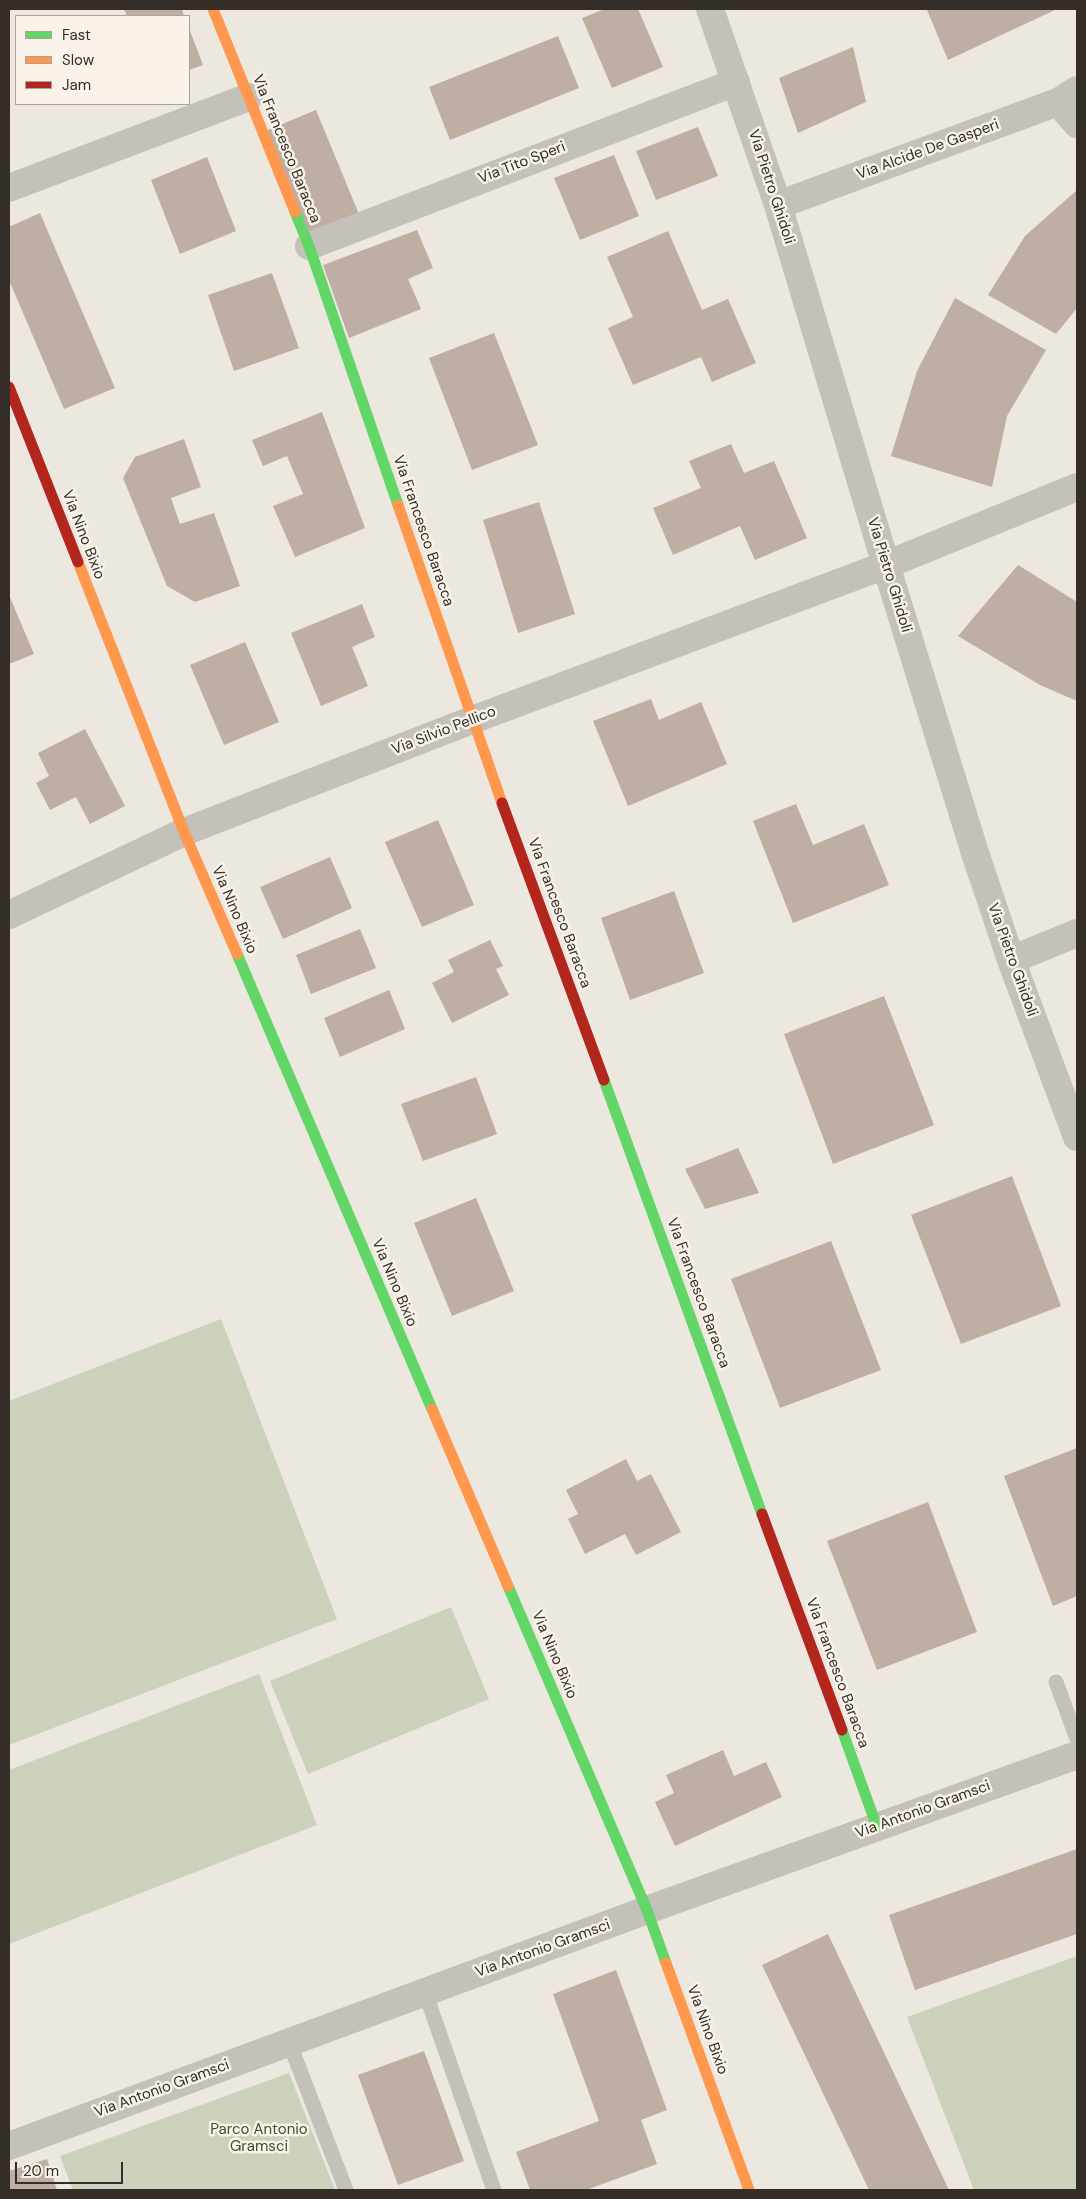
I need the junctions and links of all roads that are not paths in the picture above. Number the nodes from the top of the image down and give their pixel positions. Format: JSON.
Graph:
{"nodes":[{"id":1,"x":212,"y":9,"type":"edge"},
{"id":2,"x":710,"y":9,"type":"edge"},
{"id":3,"x":736,"y":82,"type":"junction"},
{"id":4,"x":1068,"y":96,"type":"edge"},
{"id":5,"x":249,"y":98,"type":"junction"},
{"id":6,"x":1077,"y":124,"type":"edge"},
{"id":7,"x":9,"y":188,"type":"edge"},
{"id":8,"x":778,"y":205,"type":"junction"},
{"id":9,"x":309,"y":246,"type":"junction"},
{"id":10,"x":9,"y":387,"type":"edge"},
{"id":11,"x":1077,"y":487,"type":"edge"},
{"id":12,"x":886,"y":565,"type":"junction"},
{"id":13,"x":472,"y":720,"type":"junction"},
{"id":14,"x":184,"y":832,"type":"junction"},
{"id":15,"x":9,"y":915,"type":"edge"},
{"id":16,"x":1077,"y":933,"type":"edge"},
{"id":17,"x":1011,"y":960,"type":"junction"},
{"id":18,"x":1077,"y":1137,"type":"edge"},
{"id":19,"x":1056,"y":1682,"type":"dead end"},
{"id":20,"x":1077,"y":1739,"type":"edge"},
{"id":21,"x":1077,"y":1755,"type":"edge"},
{"id":22,"x":877,"y":1827,"type":"junction"},
{"id":23,"x":647,"y":1910,"type":"junction"},
{"id":24,"x":426,"y":1992,"type":"junction"},
{"id":25,"x":289,"y":2042,"type":"junction"},
{"id":26,"x":9,"y":2146,"type":"edge"},
{"id":27,"x":346,"y":2190,"type":"edge"},
{"id":28,"x":494,"y":2190,"type":"edge"},
{"id":29,"x":749,"y":2190,"type":"edge"}],
"edges":[{"from":1,"to":5,"type":"street","name":"Via Francesco Baracca"},
{"from":2,"to":3,"type":"street","name":"Via Pietro Ghidoli"},
{"from":3,"to":8,"type":"street","name":"Via Pietro Ghidoli"},
{"from":3,"to":9,"type":"street","name":"Via Tito Speri"},
{"from":4,"to":6,"type":"street"},
{"from":4,"to":8,"type":"street","name":"Via Alcide De Gasperi"},
{"from":5,"to":7,"type":"street"},
{"from":5,"to":9,"type":"street","name":"Via Francesco Baracca"},
{"from":8,"to":12,"type":"street","name":"Via Pietro Ghidoli"},
{"from":9,"to":13,"type":"street","name":"Via Francesco Baracca"},
{"from":10,"to":14,"type":"street","name":"Via Nino Bixio"},
{"from":11,"to":12,"type":"street","name":"Via Silvio Pellico"},
{"from":12,"to":13,"type":"street","name":"Via Silvio Pellico"},
{"from":12,"to":17,"type":"street","name":"Via Pietro Ghidoli"},
{"from":13,"to":14,"type":"street","name":"Via Silvio Pellico"},
{"from":13,"to":22,"type":"street","name":"Via Francesco Baracca"},
{"from":14,"to":15,"type":"street","name":"Via Silvio Pellico"},
{"from":14,"to":23,"type":"street","name":"Via Nino Bixio"},
{"from":16,"to":17,"type":"street"},
{"from":17,"to":18,"type":"street","name":"Via Pietro Ghidoli"},
{"from":19,"to":20,"type":"lane"},
{"from":21,"to":22,"type":"street","name":"Via Antonio Gramsci"},
{"from":22,"to":23,"type":"street","name":"Via Antonio Gramsci"},
{"from":23,"to":24,"type":"street","name":"Via Antonio Gramsci"},
{"from":23,"to":29,"type":"street","name":"Via Nino Bixio"},
{"from":24,"to":25,"type":"street","name":"Via Antonio Gramsci"},
{"from":24,"to":28,"type":"lane"},
{"from":25,"to":26,"type":"street","name":"Via Antonio Gramsci"},
{"from":25,"to":27,"type":"lane"}]}
